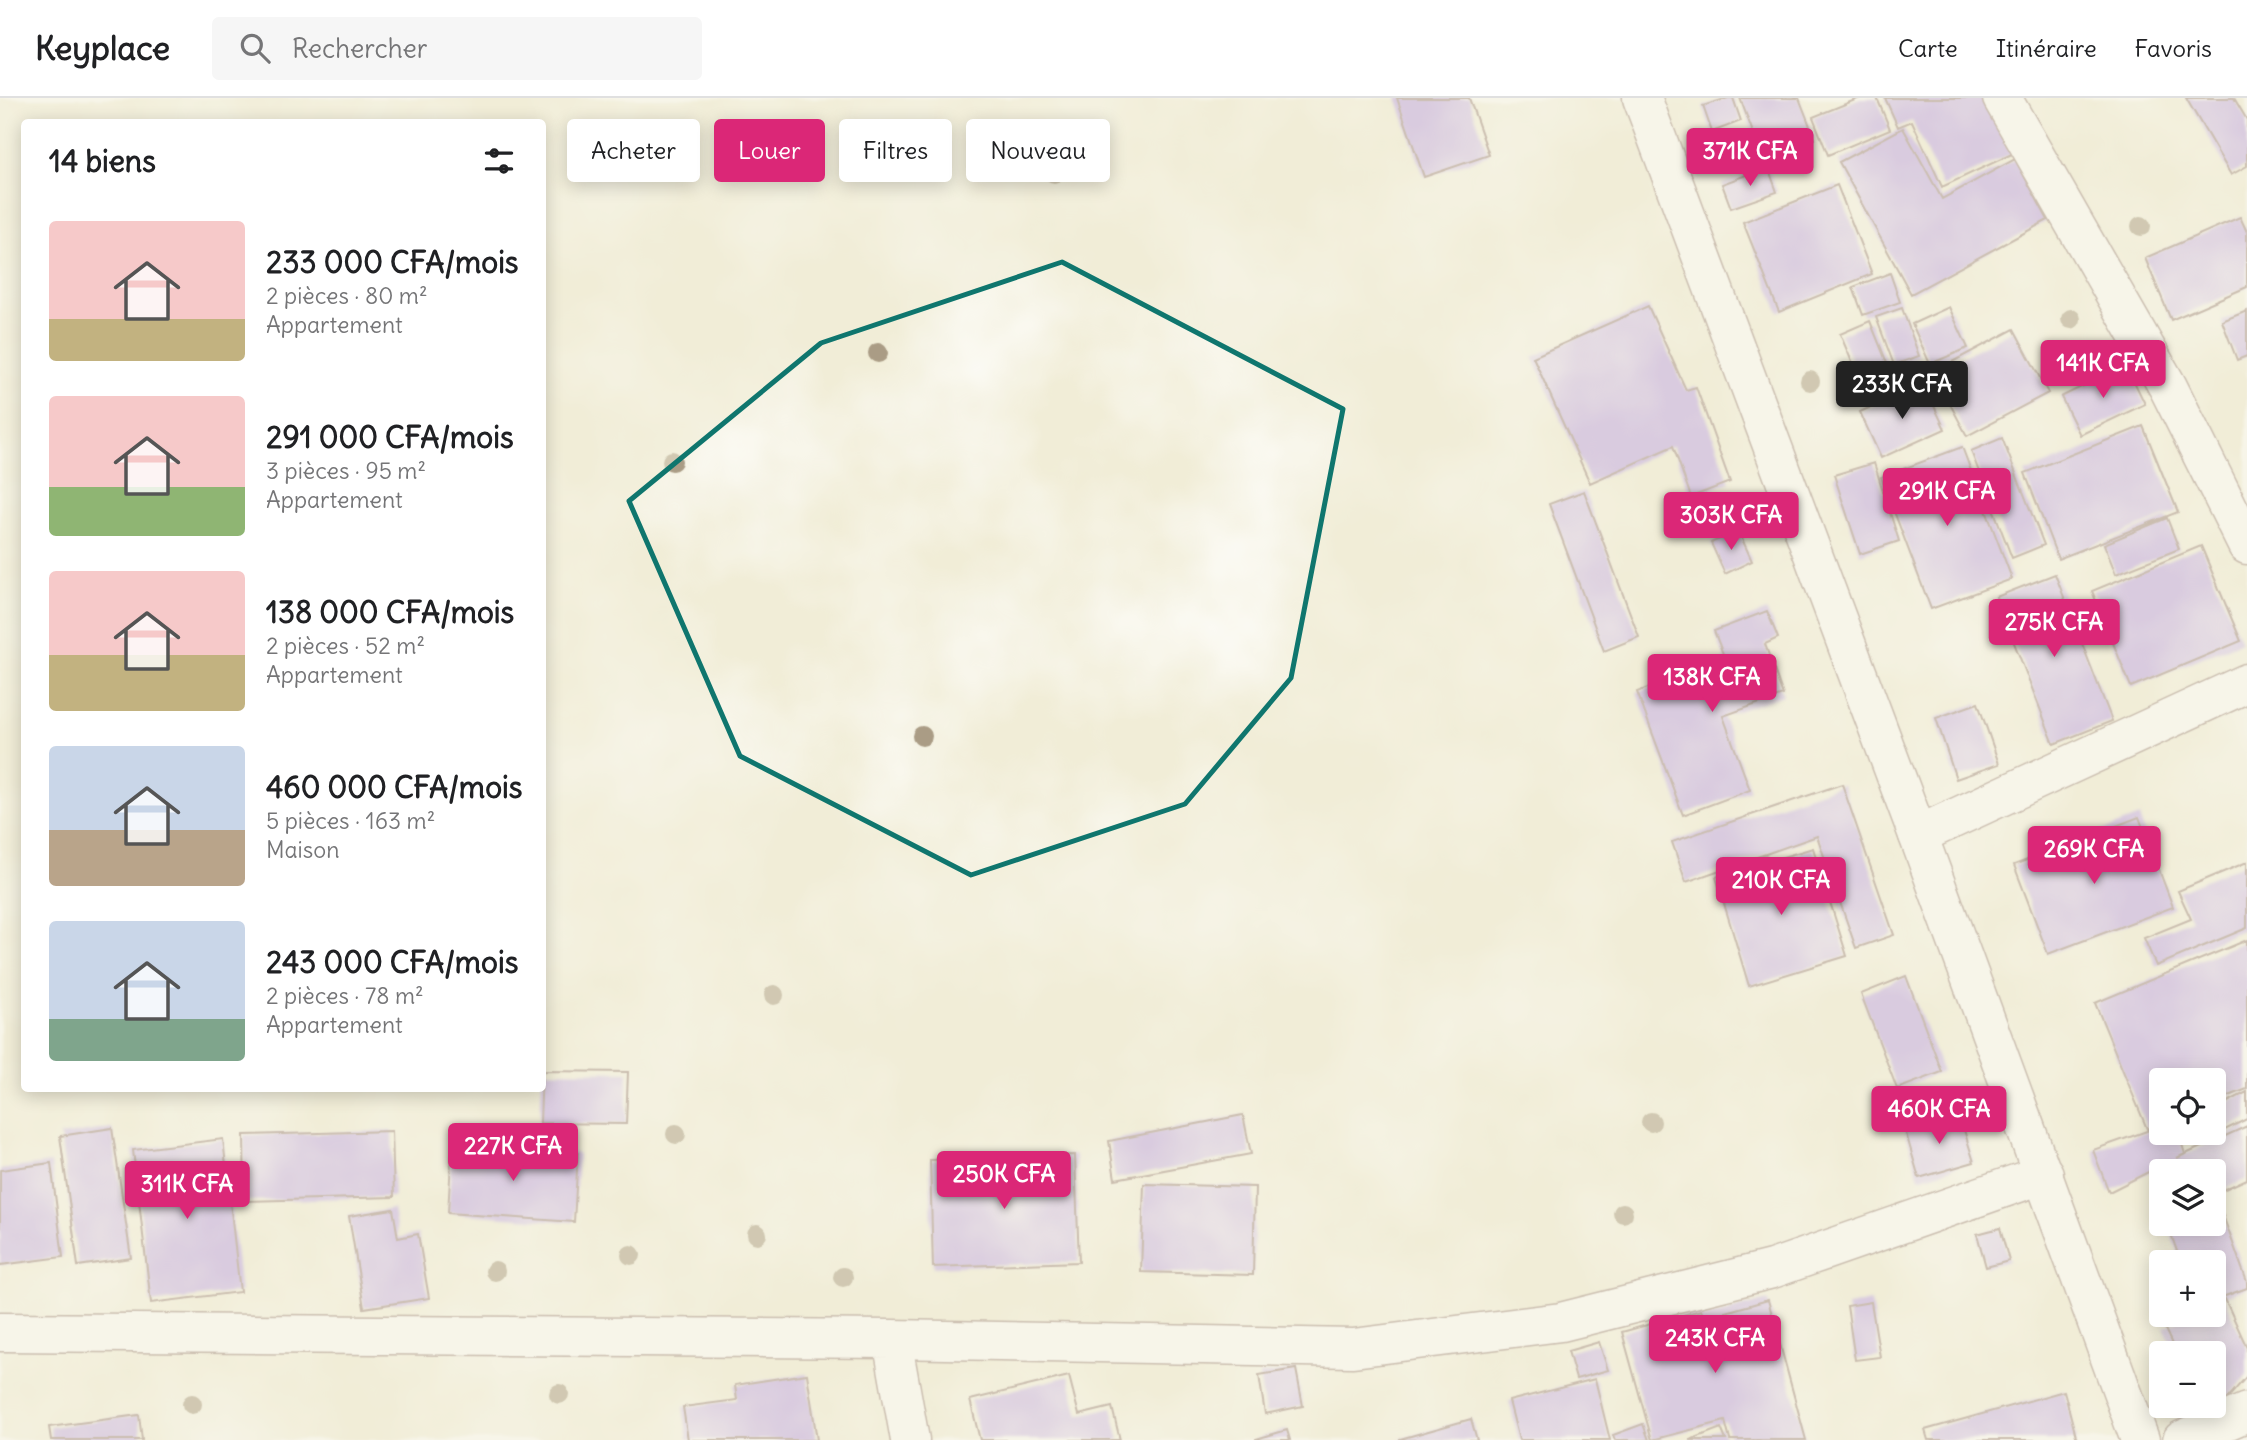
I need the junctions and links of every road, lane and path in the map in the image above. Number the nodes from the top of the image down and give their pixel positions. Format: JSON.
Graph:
{"nodes":[{"id":1,"x":1642,"y":98,"type":"edge"},
{"id":2,"x":2002,"y":98,"type":"edge"},
{"id":3,"x":2247,"y":545,"type":"edge"},
{"id":4,"x":2247,"y":683,"type":"edge"},
{"id":5,"x":1918,"y":835,"type":"junction"},
{"id":6,"x":2044,"y":1174,"type":"junction"},
{"id":7,"x":0,"y":1332,"type":"edge"},
{"id":8,"x":892,"y":1339,"type":"junction"},
{"id":9,"x":2247,"y":1412,"type":"edge"},
{"id":10,"x":910,"y":1440,"type":"edge"},
{"id":11,"x":2140,"y":1440,"type":"edge"},
{"id":12,"x":2182,"y":1440,"type":"edge"}],
"edges":[{"from":1,"to":5,"type":"street"},
{"from":2,"to":3,"type":"street"},
{"from":4,"to":5,"type":"street"},
{"from":5,"to":6,"type":"street"},
{"from":6,"to":8,"type":"street"},
{"from":6,"to":11,"type":"street"},
{"from":7,"to":8,"type":"street"},
{"from":8,"to":10,"type":"street"},
{"from":9,"to":12,"type":"street"}]}
